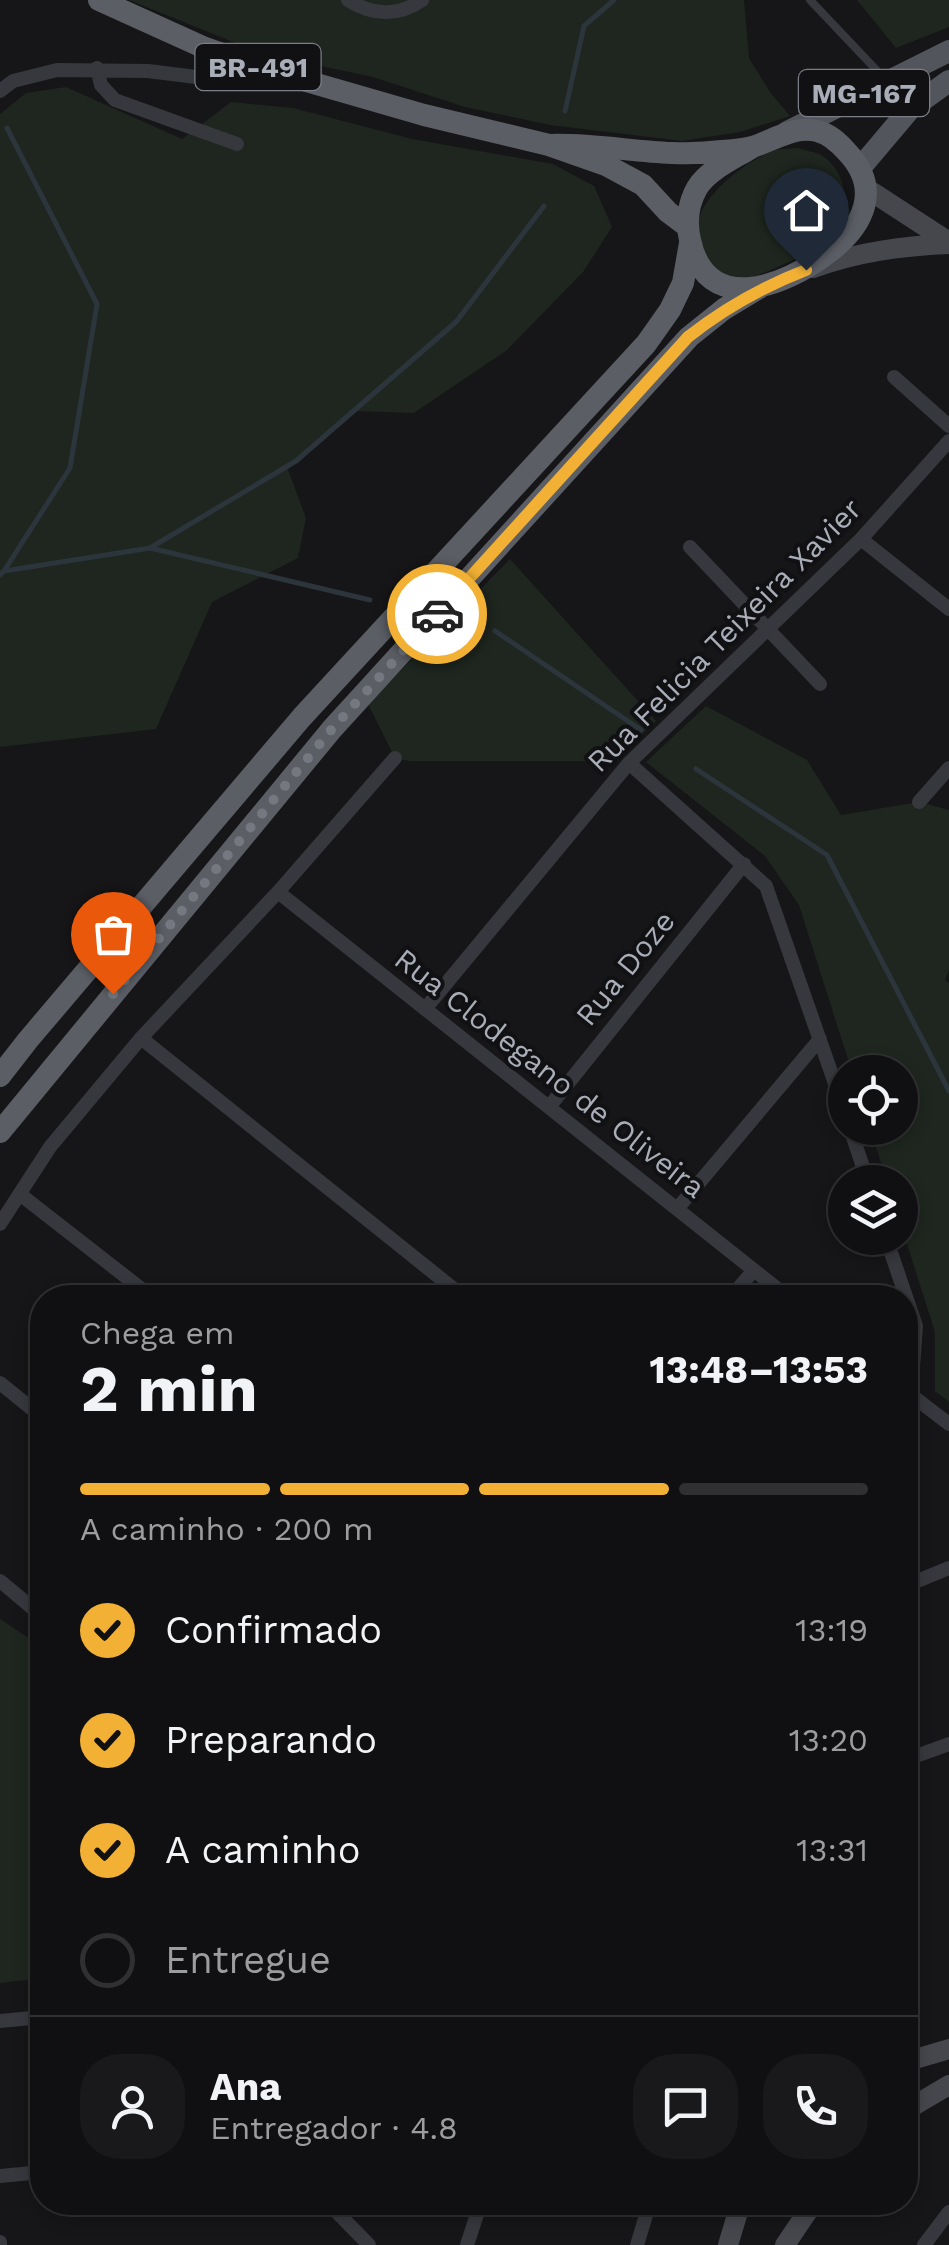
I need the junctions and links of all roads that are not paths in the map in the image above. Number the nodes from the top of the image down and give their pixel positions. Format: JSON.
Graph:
{"nodes":[{"id":1,"x":98,"y":0,"type":"edge"},
{"id":2,"x":348,"y":0,"type":"edge"},
{"id":3,"x":422,"y":0,"type":"edge"},
{"id":4,"x":810,"y":0,"type":"edge"},
{"id":5,"x":949,"y":51,"type":"edge"},
{"id":6,"x":97,"y":68,"type":"junction"},
{"id":7,"x":268,"y":70,"type":"junction"},
{"id":8,"x":887,"y":81,"type":"junction"},
{"id":9,"x":949,"y":81,"type":"edge"},
{"id":10,"x":0,"y":91,"type":"edge"},
{"id":11,"x":780,"y":135,"type":"junction"},
{"id":12,"x":236,"y":144,"type":"dead end"},
{"id":13,"x":549,"y":144,"type":"junction"},
{"id":14,"x":751,"y":148,"type":"junction"},
{"id":15,"x":863,"y":177,"type":"junction"},
{"id":16,"x":689,"y":235,"type":"junction"},
{"id":17,"x":949,"y":243,"type":"edge"},
{"id":18,"x":806,"y":270,"type":"junction"},
{"id":19,"x":759,"y":288,"type":"junction"},
{"id":20,"x":894,"y":378,"type":"dead end"},
{"id":21,"x":949,"y":426,"type":"edge"},
{"id":22,"x":949,"y":441,"type":"edge"},
{"id":23,"x":862,"y":539,"type":"junction"},
{"id":24,"x":690,"y":547,"type":"dead end"},
{"id":25,"x":949,"y":609,"type":"edge"},
{"id":26,"x":767,"y":627,"type":"junction"},
{"id":27,"x":820,"y":684,"type":"dead end"},
{"id":28,"x":396,"y":758,"type":"dead end"},
{"id":29,"x":629,"y":764,"type":"junction"},
{"id":30,"x":949,"y":768,"type":"edge"},
{"id":31,"x":919,"y":802,"type":"dead end"},
{"id":32,"x":744,"y":864,"type":"junction"},
{"id":33,"x":278,"y":892,"type":"junction"},
{"id":34,"x":426,"y":1009,"type":"junction"},
{"id":35,"x":141,"y":1038,"type":"junction"},
{"id":36,"x":820,"y":1039,"type":"junction"},
{"id":37,"x":828,"y":1062,"type":"edge"},
{"id":38,"x":0,"y":1076,"type":"edge"},
{"id":39,"x":549,"y":1107,"type":"junction"},
{"id":40,"x":0,"y":1132,"type":"edge"},
{"id":41,"x":21,"y":1195,"type":"junction"},
{"id":42,"x":677,"y":1209,"type":"junction"},
{"id":43,"x":0,"y":1224,"type":"edge"},
{"id":44,"x":892,"y":1255,"type":"edge"},
{"id":45,"x":754,"y":1270,"type":"junction"},
{"id":46,"x":135,"y":1285,"type":"edge"},
{"id":47,"x":449,"y":1285,"type":"edge"},
{"id":48,"x":741,"y":1285,"type":"edge"},
{"id":49,"x":773,"y":1285,"type":"edge"},
{"id":50,"x":902,"y":1285,"type":"edge"},
{"id":51,"x":0,"y":1383,"type":"edge"},
{"id":52,"x":918,"y":1402,"type":"edge"},
{"id":53,"x":30,"y":1407,"type":"edge"},
{"id":54,"x":949,"y":1424,"type":"edge"},
{"id":55,"x":949,"y":1568,"type":"edge"},
{"id":56,"x":0,"y":1581,"type":"edge"},
{"id":57,"x":918,"y":1581,"type":"edge"},
{"id":58,"x":30,"y":1606,"type":"edge"},
{"id":59,"x":949,"y":1744,"type":"edge"},
{"id":60,"x":918,"y":1755,"type":"edge"},
{"id":61,"x":30,"y":2018,"type":"edge"},
{"id":62,"x":0,"y":2021,"type":"edge"},
{"id":63,"x":949,"y":2049,"type":"edge"},
{"id":64,"x":918,"y":2058,"type":"edge"},
{"id":65,"x":949,"y":2085,"type":"edge"},
{"id":66,"x":924,"y":2098,"type":"junction"},
{"id":67,"x":949,"y":2100,"type":"edge"},
{"id":68,"x":918,"y":2102,"type":"edge"},
{"id":69,"x":30,"y":2173,"type":"edge"},
{"id":70,"x":0,"y":2176,"type":"edge"},
{"id":71,"x":949,"y":2212,"type":"edge"},
{"id":72,"x":340,"y":2215,"type":"edge"},
{"id":73,"x":477,"y":2215,"type":"edge"},
{"id":74,"x":646,"y":2215,"type":"edge"},
{"id":75,"x":737,"y":2215,"type":"edge"},
{"id":76,"x":805,"y":2215,"type":"edge"},
{"id":77,"x":370,"y":2245,"type":"edge"},
{"id":78,"x":468,"y":2245,"type":"edge"},
{"id":79,"x":637,"y":2245,"type":"edge"},
{"id":80,"x":728,"y":2245,"type":"edge"},
{"id":81,"x":785,"y":2245,"type":"edge"},
{"id":82,"x":924,"y":2245,"type":"edge"}],
"edges":[{"from":1,"to":7,"type":"highway","number":"BR-491"},
{"from":2,"to":3,"type":"street"},
{"from":4,"to":8,"type":"lane"},
{"from":5,"to":8,"type":"main road","number":"MG-167"},
{"from":6,"to":7,"type":"street"},
{"from":6,"to":10,"type":"street"},
{"from":6,"to":12,"type":"street"},
{"from":7,"to":13,"type":"highway","number":"BR-491"},
{"from":8,"to":11,"type":"main road","number":"MG-167"},
{"from":9,"to":15,"type":"main road","number":"MG-167"},
{"from":11,"to":14,"type":"highway","number":"MG-167"},
{"from":11,"to":15,"type":"highway","number":"MG-167"},
{"from":13,"to":14,"type":"highway","number":"BR-491"},
{"from":13,"to":16,"type":"highway","number":"BR-491"},
{"from":14,"to":16,"type":"highway","number":"MG-167"},
{"from":15,"to":17,"type":"main road"},
{"from":15,"to":18,"type":"highway","number":"MG-167"},
{"from":16,"to":19,"type":"highway","number":"MG-167"},
{"from":16,"to":38,"type":"highway"},
{"from":17,"to":18,"type":"main road"},
{"from":18,"to":19,"type":"highway","number":"MG-167"},
{"from":19,"to":40,"type":"highway"},
{"from":20,"to":21,"type":"street"},
{"from":22,"to":23,"type":"street","name":"Rua Felicia Teixeira Xavier"},
{"from":23,"to":25,"type":"street"},
{"from":23,"to":26,"type":"street","name":"Rua Felicia Teixeira Xavier"},
{"from":24,"to":26,"type":"street"},
{"from":26,"to":27,"type":"street"},
{"from":26,"to":29,"type":"street","name":"Rua Felicia Teixeira Xavier"},
{"from":28,"to":33,"type":"street"},
{"from":29,"to":32,"type":"street"},
{"from":29,"to":34,"type":"street","name":"Rua Felicia Teixeira Xavier"},
{"from":30,"to":31,"type":"street"},
{"from":32,"to":36,"type":"street"},
{"from":32,"to":39,"type":"street","name":"Rua Doze"},
{"from":33,"to":34,"type":"street","name":"Rua Clodegano de Oliveira"},
{"from":33,"to":35,"type":"street"},
{"from":34,"to":39,"type":"street","name":"Rua Clodegano de Oliveira"},
{"from":35,"to":41,"type":"street"},
{"from":35,"to":47,"type":"street"},
{"from":36,"to":37,"type":"street"},
{"from":36,"to":42,"type":"street"},
{"from":39,"to":42,"type":"street","name":"Rua Clodegano de Oliveira"},
{"from":41,"to":43,"type":"street"},
{"from":41,"to":46,"type":"street"},
{"from":42,"to":45,"type":"street","name":"Rua Clodegano de Oliveira"},
{"from":44,"to":50,"type":"street"},
{"from":45,"to":48,"type":"street"},
{"from":45,"to":49,"type":"street","name":"Rua Clodegano de Oliveira"},
{"from":51,"to":53,"type":"street"},
{"from":52,"to":54,"type":"street"},
{"from":55,"to":57,"type":"street"},
{"from":56,"to":58,"type":"street"},
{"from":59,"to":60,"type":"street"},
{"from":61,"to":62,"type":"street"},
{"from":63,"to":64,"type":"main road"},
{"from":65,"to":66,"type":"main road"},
{"from":66,"to":67,"type":"street"},
{"from":66,"to":68,"type":"main road"},
{"from":69,"to":70,"type":"street"},
{"from":71,"to":82,"type":"street"},
{"from":72,"to":77,"type":"street"},
{"from":73,"to":78,"type":"street"},
{"from":74,"to":79,"type":"street"},
{"from":75,"to":80,"type":"main road"},
{"from":76,"to":81,"type":"main road"}]}
